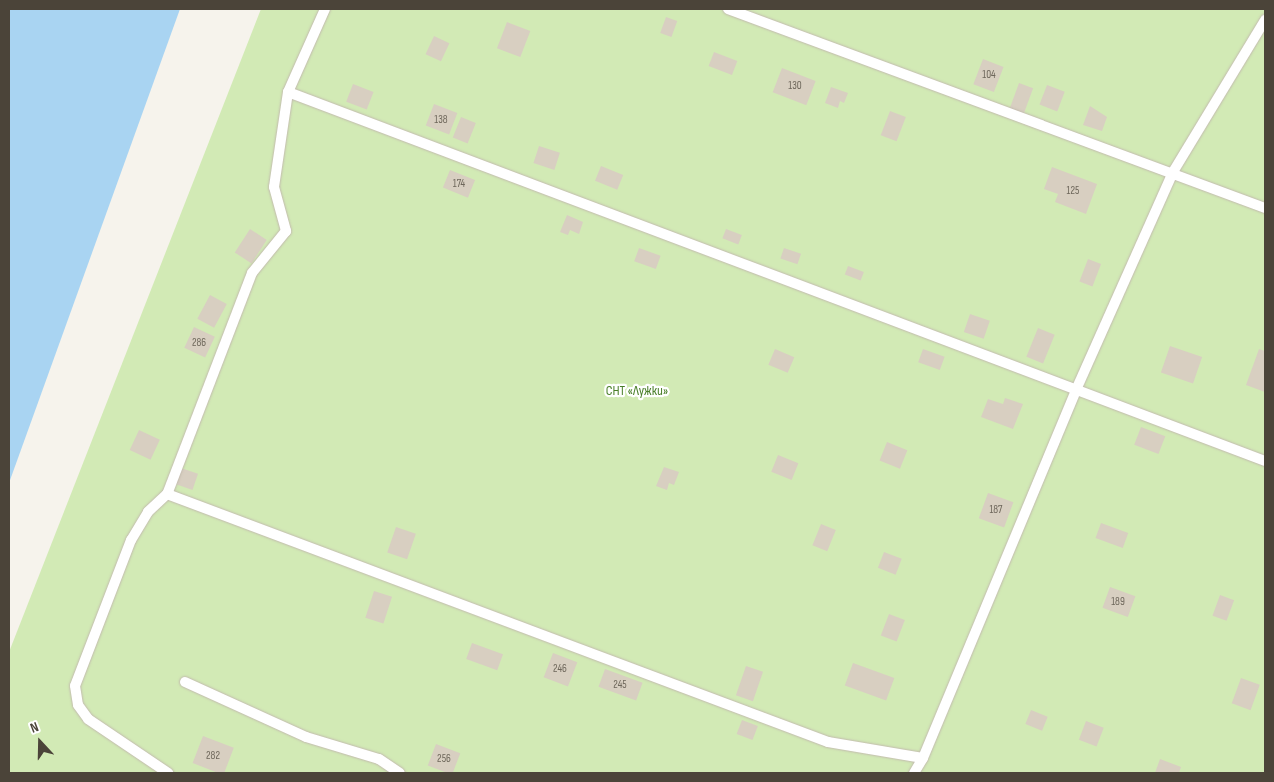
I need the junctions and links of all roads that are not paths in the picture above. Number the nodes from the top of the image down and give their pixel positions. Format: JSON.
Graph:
{"nodes":[{"id":1,"x":325,"y":9,"type":"edge"},
{"id":2,"x":728,"y":9,"type":"edge"},
{"id":3,"x":1265,"y":20,"type":"edge"},
{"id":4,"x":288,"y":92,"type":"junction"},
{"id":5,"x":1173,"y":172,"type":"junction"},
{"id":6,"x":1265,"y":208,"type":"edge"},
{"id":7,"x":1076,"y":390,"type":"junction"},
{"id":8,"x":1265,"y":461,"type":"edge"},
{"id":9,"x":167,"y":494,"type":"junction"},
{"id":10,"x":185,"y":682,"type":"dead end"},
{"id":11,"x":923,"y":758,"type":"junction"},
{"id":12,"x":168,"y":773,"type":"edge"},
{"id":13,"x":400,"y":773,"type":"edge"},
{"id":14,"x":914,"y":773,"type":"edge"}],
"edges":[{"from":1,"to":4,"type":"lane"},
{"from":2,"to":5,"type":"lane"},
{"from":3,"to":5,"type":"lane"},
{"from":4,"to":7,"type":"lane"},
{"from":4,"to":9,"type":"lane"},
{"from":5,"to":6,"type":"lane"},
{"from":5,"to":7,"type":"lane"},
{"from":7,"to":8,"type":"lane"},
{"from":7,"to":11,"type":"lane"},
{"from":9,"to":11,"type":"lane"},
{"from":9,"to":12,"type":"lane"},
{"from":10,"to":13,"type":"lane"},
{"from":11,"to":14,"type":"lane"}]}
